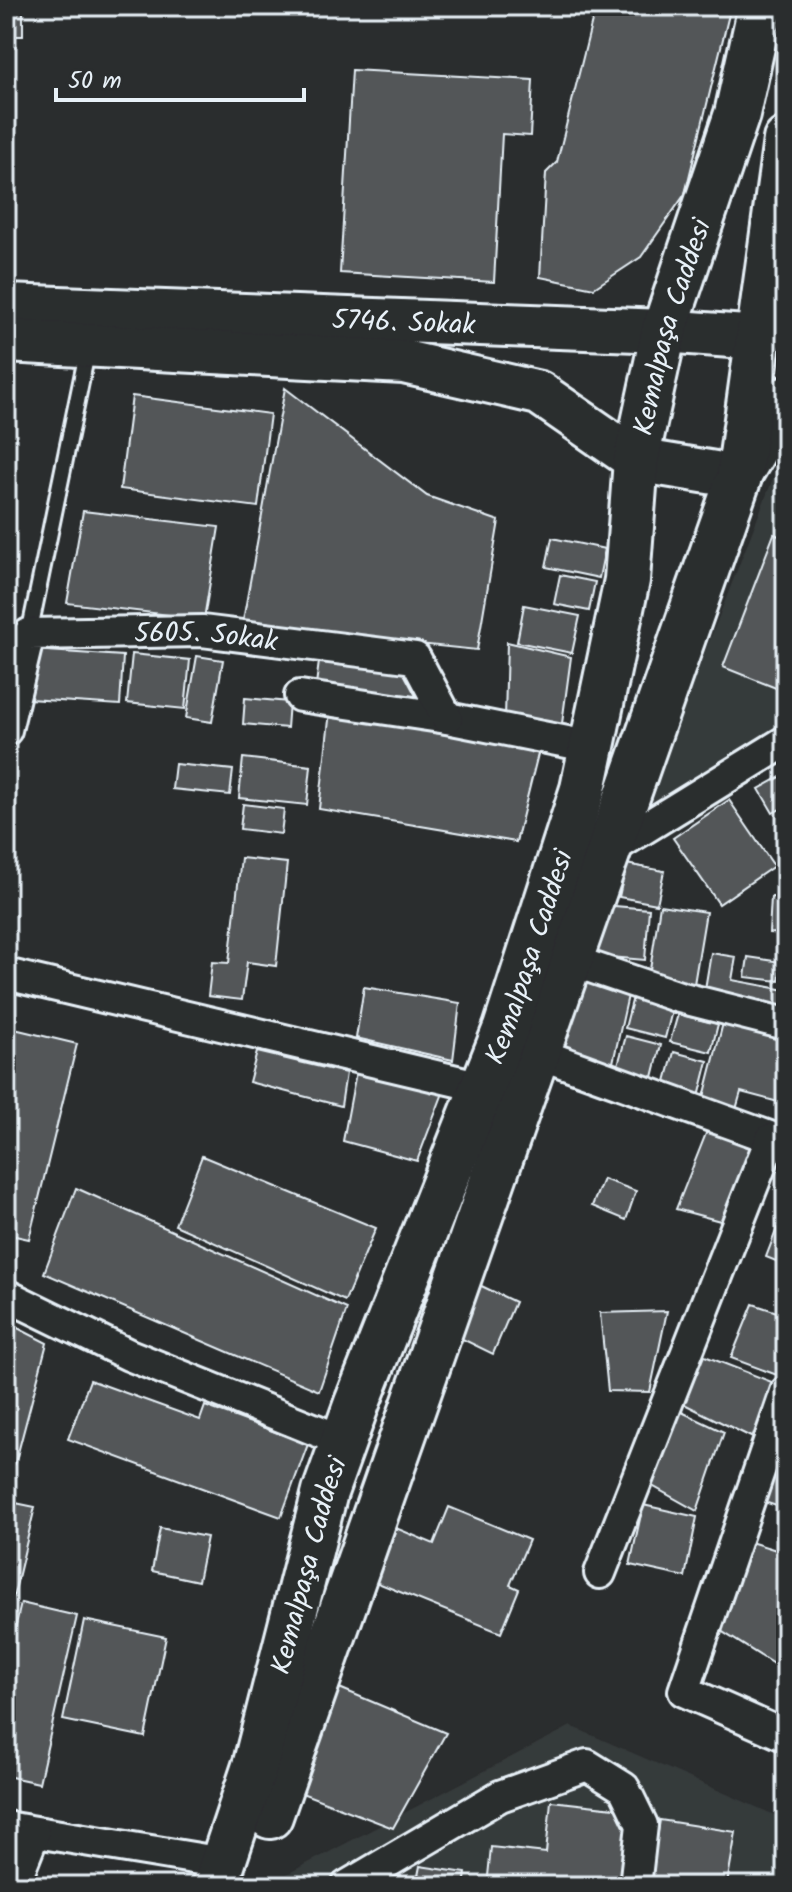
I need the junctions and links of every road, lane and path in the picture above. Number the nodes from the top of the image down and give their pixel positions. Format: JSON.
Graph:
{"nodes":[{"id":1,"x":761,"y":6,"type":"edge"},
{"id":2,"x":786,"y":140,"type":"edge"},
{"id":3,"x":786,"y":304,"type":"edge"},
{"id":4,"x":6,"y":306,"type":"edge"},
{"id":5,"x":664,"y":331,"type":"junction"},
{"id":6,"x":759,"y":338,"type":"junction"},
{"id":7,"x":6,"y":341,"type":"edge"},
{"id":8,"x":89,"y":345,"type":"junction"},
{"id":9,"x":786,"y":398,"type":"edge"},
{"id":10,"x":636,"y":460,"type":"junction"},
{"id":11,"x":739,"y":477,"type":"junction"},
{"id":12,"x":18,"y":635,"type":"edge"},
{"id":13,"x":300,"y":696,"type":"dead end"},
{"id":14,"x":447,"y":718,"type":"junction"},
{"id":15,"x":6,"y":730,"type":"edge"},
{"id":16,"x":786,"y":741,"type":"edge"},
{"id":17,"x":592,"y":747,"type":"junction"},
{"id":18,"x":609,"y":850,"type":"junction"},
{"id":19,"x":570,"y":960,"type":"junction"},
{"id":20,"x":6,"y":974,"type":"edge"},
{"id":21,"x":786,"y":1024,"type":"edge"},
{"id":22,"x":537,"y":1053,"type":"junction"},
{"id":23,"x":482,"y":1087,"type":"junction"},
{"id":24,"x":778,"y":1141,"type":"edge"},
{"id":25,"x":6,"y":1295,"type":"edge"},
{"id":26,"x":786,"y":1392,"type":"edge"},
{"id":27,"x":343,"y":1441,"type":"junction"},
{"id":28,"x":600,"y":1573,"type":"dead end"},
{"id":29,"x":786,"y":1736,"type":"edge"},
{"id":30,"x":20,"y":1830,"type":"edge"},
{"id":31,"x":227,"y":1878,"type":"edge"},
{"id":32,"x":13,"y":1886,"type":"edge"},
{"id":33,"x":347,"y":1886,"type":"edge"},
{"id":34,"x":635,"y":1886,"type":"edge"}],
"edges":[{"from":1,"to":5,"type":"main road","name":"Kemalpaşa Caddesi"},
{"from":2,"to":6,"type":"main road","name":"Kemalpaşa Caddesi"},
{"from":3,"to":6,"type":"street"},
{"from":4,"to":5,"type":"street","name":"5746. Sokak"},
{"from":5,"to":6,"type":"street","name":"5746. Sokak"},
{"from":5,"to":10,"type":"main road","name":"Kemalpaşa Caddesi"},
{"from":6,"to":11,"type":"main road","name":"Kemalpaşa Caddesi"},
{"from":7,"to":8,"type":"street"},
{"from":8,"to":10,"type":"street"},
{"from":8,"to":12,"type":"lane"},
{"from":9,"to":11,"type":"street"},
{"from":10,"to":11,"type":"street"},
{"from":10,"to":17,"type":"main road","name":"Kemalpaşa Caddesi"},
{"from":11,"to":18,"type":"main road","name":"Kemalpaşa Caddesi"},
{"from":12,"to":14,"type":"street","name":"5605. Sokak"},
{"from":12,"to":15,"type":"street"},
{"from":13,"to":14,"type":"street"},
{"from":14,"to":17,"type":"street"},
{"from":16,"to":18,"type":"street"},
{"from":17,"to":23,"type":"main road","name":"Kemalpaşa Caddesi"},
{"from":18,"to":19,"type":"main road","name":"Kemalpaşa Caddesi"},
{"from":19,"to":21,"type":"street"},
{"from":19,"to":22,"type":"main road","name":"Kemalpaşa Caddesi"},
{"from":20,"to":23,"type":"street"},
{"from":22,"to":24,"type":"street"},
{"from":22,"to":31,"type":"main road","name":"Kemalpaşa Caddesi"},
{"from":23,"to":27,"type":"main road","name":"Kemalpaşa Caddesi"},
{"from":24,"to":28,"type":"street"},
{"from":25,"to":27,"type":"street"},
{"from":26,"to":29,"type":"street"},
{"from":27,"to":31,"type":"main road","name":"Kemalpaşa Caddesi"},
{"from":30,"to":31,"type":"street"},
{"from":30,"to":32,"type":"street"},
{"from":33,"to":34,"type":"street"}]}
